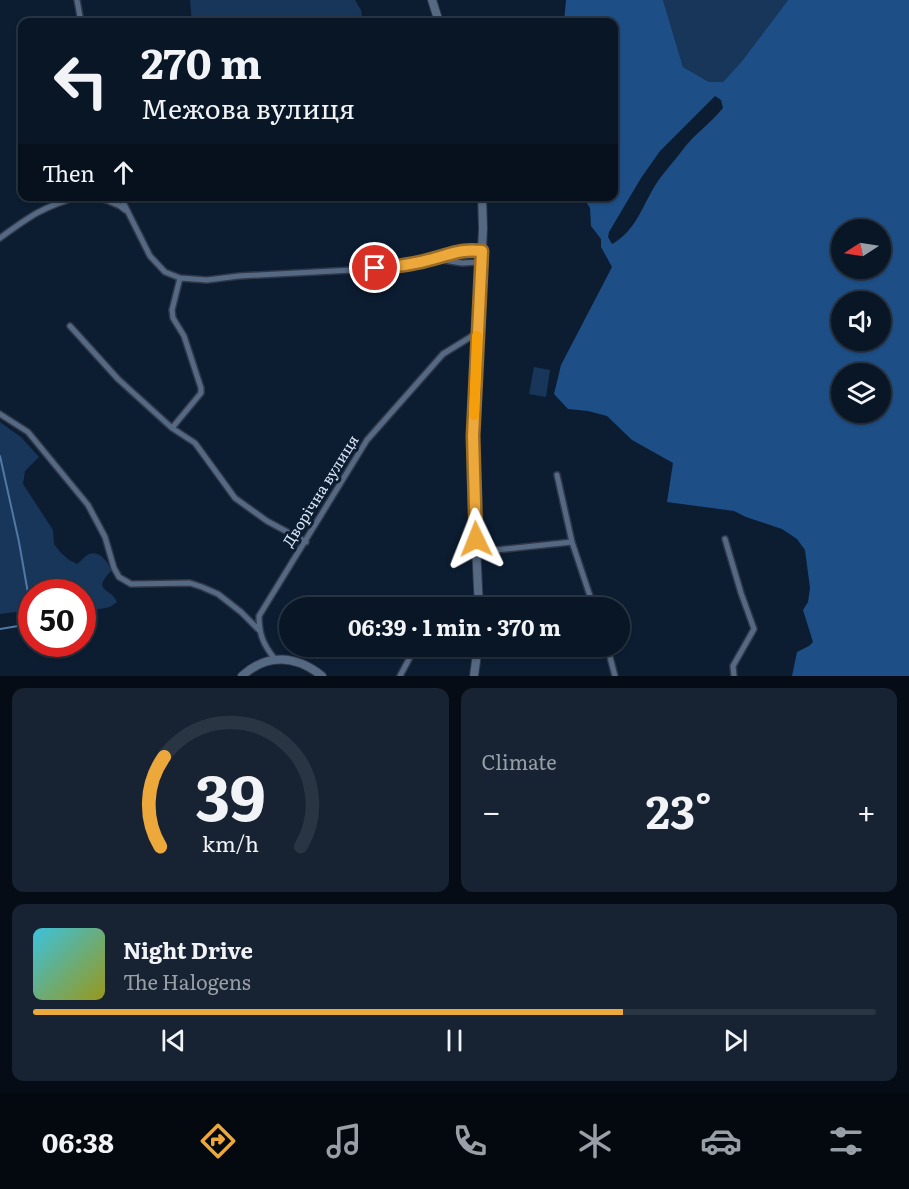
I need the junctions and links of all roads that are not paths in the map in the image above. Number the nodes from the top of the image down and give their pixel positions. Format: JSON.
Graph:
{"nodes":[{"id":1,"x":77,"y":0,"type":"edge"},
{"id":2,"x":432,"y":0,"type":"edge"},
{"id":3,"x":80,"y":18,"type":"edge"},
{"id":4,"x":438,"y":18,"type":"edge"},
{"id":5,"x":62,"y":201,"type":"edge"},
{"id":6,"x":108,"y":201,"type":"edge"},
{"id":7,"x":122,"y":201,"type":"edge"},
{"id":8,"x":482,"y":201,"type":"edge"},
{"id":9,"x":128,"y":213,"type":"junction"},
{"id":10,"x":0,"y":238,"type":"edge"},
{"id":11,"x":482,"y":251,"type":"junction"},
{"id":12,"x":436,"y":258,"type":"junction"},
{"id":13,"x":481,"y":262,"type":"junction"},
{"id":14,"x":180,"y":278,"type":"junction"},
{"id":15,"x":70,"y":326,"type":"dead end"},
{"id":16,"x":477,"y":333,"type":"junction"},
{"id":17,"x":0,"y":414,"type":"edge"},
{"id":18,"x":172,"y":428,"type":"junction"},
{"id":19,"x":557,"y":475,"type":"dead end"},
{"id":20,"x":725,"y":538,"type":"dead end"},
{"id":21,"x":306,"y":542,"type":"junction"},
{"id":22,"x":572,"y":542,"type":"junction"},
{"id":23,"x":476,"y":552,"type":"junction"},
{"id":24,"x":478,"y":597,"type":"edge"},
{"id":25,"x":590,"y":597,"type":"edge"},
{"id":26,"x":259,"y":630,"type":"junction"},
{"id":27,"x":410,"y":657,"type":"edge"},
{"id":28,"x":477,"y":657,"type":"edge"},
{"id":29,"x":610,"y":657,"type":"edge"},
{"id":30,"x":274,"y":658,"type":"junction"},
{"id":31,"x":242,"y":676,"type":"edge"},
{"id":32,"x":322,"y":676,"type":"edge"},
{"id":33,"x":400,"y":676,"type":"edge"},
{"id":34,"x":474,"y":676,"type":"edge"},
{"id":35,"x":615,"y":676,"type":"edge"},
{"id":36,"x":734,"y":676,"type":"edge"}],
"edges":[{"from":1,"to":3,"type":"street"},
{"from":2,"to":4,"type":"main road"},
{"from":5,"to":10,"type":"street"},
{"from":6,"to":9,"type":"street"},
{"from":7,"to":9,"type":"street"},
{"from":8,"to":11,"type":"main road"},
{"from":9,"to":14,"type":"street"},
{"from":11,"to":12,"type":"street"},
{"from":11,"to":13,"type":"main road"},
{"from":12,"to":13,"type":"street"},
{"from":12,"to":14,"type":"street"},
{"from":13,"to":16,"type":"main road"},
{"from":14,"to":18,"type":"street"},
{"from":15,"to":18,"type":"street"},
{"from":16,"to":21,"type":"street","name":"Дворічна вулиця"},
{"from":16,"to":23,"type":"main road"},
{"from":17,"to":26,"type":"street"},
{"from":18,"to":21,"type":"street"},
{"from":19,"to":22,"type":"street"},
{"from":20,"to":36,"type":"street"},
{"from":21,"to":26,"type":"street","name":"Дворічна вулиця"},
{"from":22,"to":23,"type":"street"},
{"from":22,"to":25,"type":"street"},
{"from":23,"to":24,"type":"main road"},
{"from":26,"to":30,"type":"street"},
{"from":27,"to":33,"type":"street"},
{"from":28,"to":34,"type":"main road"},
{"from":29,"to":35,"type":"street"},
{"from":30,"to":31,"type":"main road"},
{"from":30,"to":32,"type":"main road"}]}
